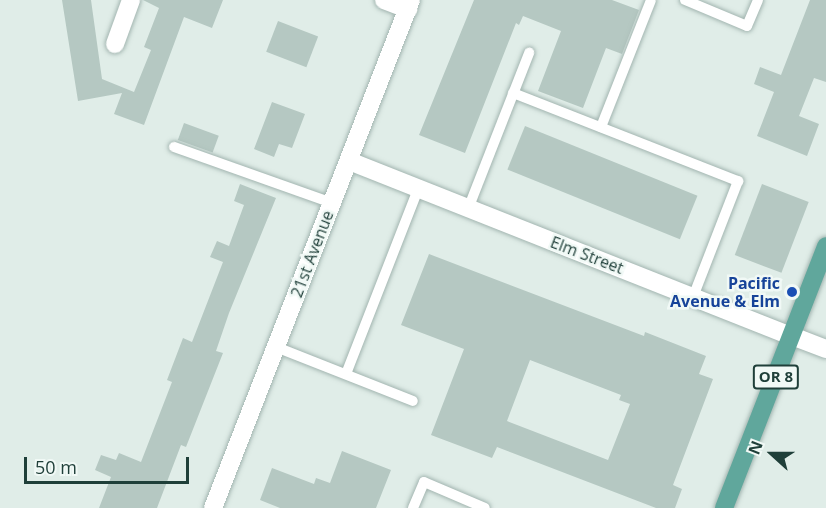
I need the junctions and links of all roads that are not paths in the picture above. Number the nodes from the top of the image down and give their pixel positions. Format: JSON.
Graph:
{"nodes":[{"id":1,"x":131,"y":0,"type":"edge"},
{"id":2,"x":384,"y":0,"type":"edge"},
{"id":3,"x":651,"y":0,"type":"edge"},
{"id":4,"x":685,"y":0,"type":"edge"},
{"id":5,"x":758,"y":0,"type":"edge"},
{"id":6,"x":410,"y":5,"type":"edge"},
{"id":7,"x":115,"y":44,"type":"dead end"},
{"id":8,"x":529,"y":53,"type":"dead end"},
{"id":9,"x":513,"y":93,"type":"junction"},
{"id":10,"x":601,"y":127,"type":"junction"},
{"id":11,"x":174,"y":147,"type":"dead end"},
{"id":12,"x":348,"y":161,"type":"junction"},
{"id":13,"x":418,"y":189,"type":"junction"},
{"id":14,"x":332,"y":203,"type":"junction"},
{"id":15,"x":468,"y":209,"type":"junction"},
{"id":16,"x":826,"y":246,"type":"edge"},
{"id":17,"x":693,"y":297,"type":"junction"},
{"id":18,"x":792,"y":336,"type":"junction"},
{"id":19,"x":276,"y":347,"type":"junction"},
{"id":20,"x":826,"y":349,"type":"edge"},
{"id":21,"x":346,"y":374,"type":"junction"},
{"id":22,"x":413,"y":401,"type":"dead end"},
{"id":23,"x":488,"y":507,"type":"edge"},
{"id":24,"x":213,"y":508,"type":"edge"},
{"id":25,"x":413,"y":508,"type":"edge"},
{"id":26,"x":724,"y":508,"type":"edge"}],
"edges":[{"from":1,"to":7,"type":"street"},
{"from":2,"to":6,"type":"street"},
{"from":3,"to":10,"type":"lane"},
{"from":4,"to":5,"type":"lane"},
{"from":6,"to":12,"type":"street","name":"21st Avenue"},
{"from":8,"to":9,"type":"lane"},
{"from":9,"to":10,"type":"lane"},
{"from":9,"to":15,"type":"lane"},
{"from":10,"to":17,"type":"lane"},
{"from":11,"to":14,"type":"lane"},
{"from":12,"to":13,"type":"street","name":"Elm Street"},
{"from":12,"to":14,"type":"street","name":"21st Avenue"},
{"from":13,"to":15,"type":"street","name":"Elm Street"},
{"from":13,"to":21,"type":"lane"},
{"from":14,"to":19,"type":"street","name":"21st Avenue"},
{"from":15,"to":17,"type":"street","name":"Elm Street"},
{"from":16,"to":18,"type":"main road","number":"OR 8"},
{"from":17,"to":18,"type":"street","name":"Elm Street"},
{"from":18,"to":20,"type":"street","name":"Elm Street"},
{"from":18,"to":26,"type":"main road","number":"OR 8"},
{"from":19,"to":21,"type":"lane"},
{"from":19,"to":24,"type":"street","name":"21st Avenue"},
{"from":21,"to":22,"type":"lane"},
{"from":23,"to":25,"type":"lane"}]}
